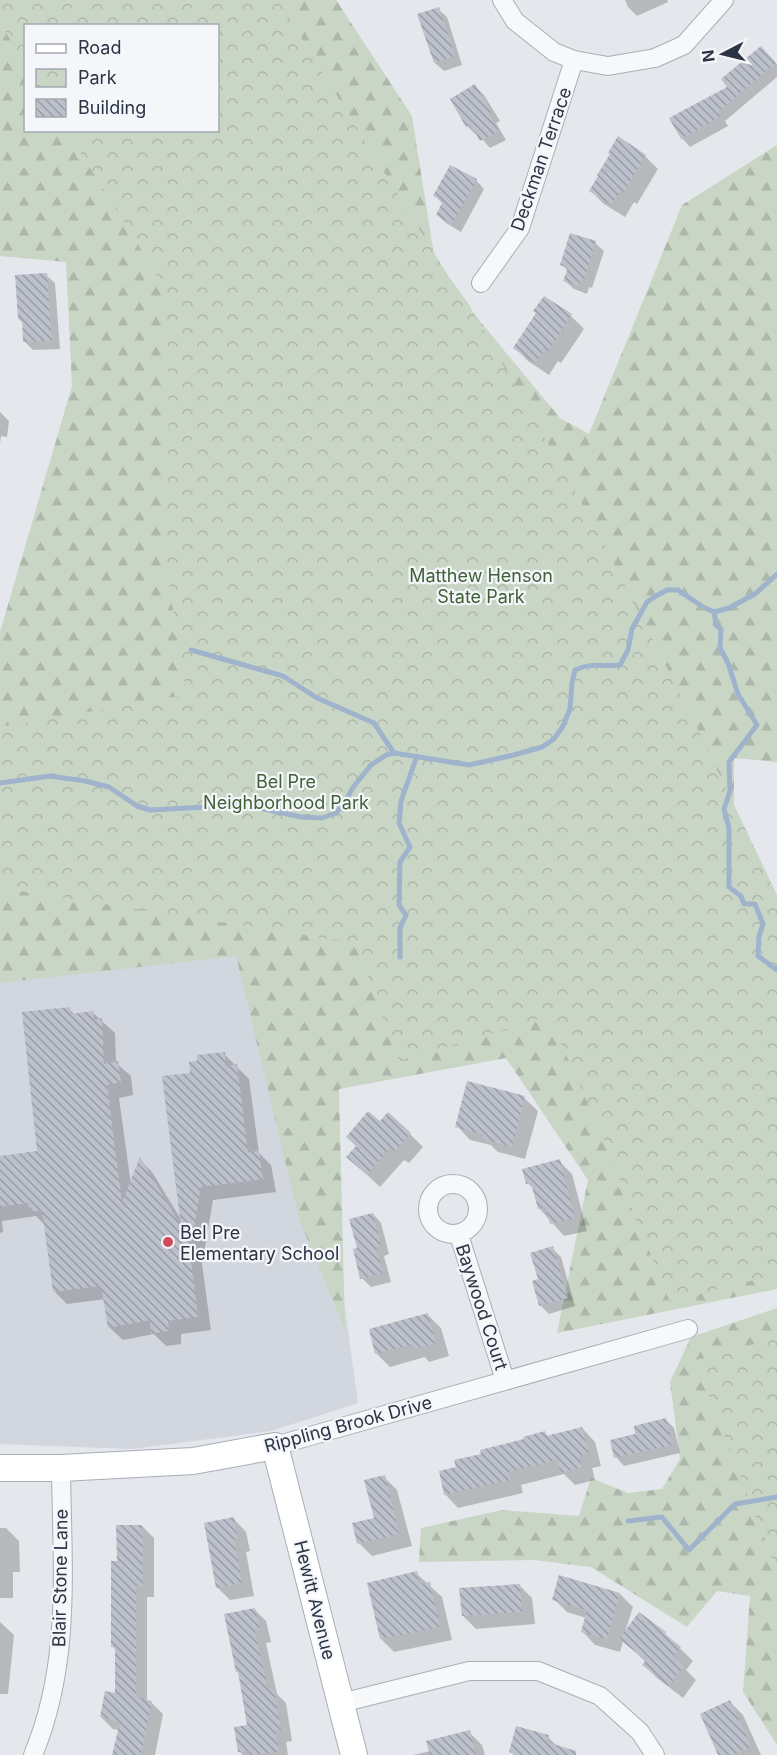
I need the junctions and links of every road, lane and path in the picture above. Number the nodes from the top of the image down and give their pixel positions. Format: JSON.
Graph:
{"nodes":[{"id":1,"x":502,"y":0,"type":"edge"},
{"id":2,"x":724,"y":0,"type":"edge"},
{"id":3,"x":574,"y":60,"type":"junction"},
{"id":4,"x":481,"y":284,"type":"dead end"},
{"id":5,"x":459,"y":1234,"type":"dead end"},
{"id":6,"x":688,"y":1329,"type":"dead end"},
{"id":7,"x":505,"y":1380,"type":"junction"},
{"id":8,"x":275,"y":1446,"type":"junction"},
{"id":9,"x":0,"y":1468,"type":"edge"},
{"id":10,"x":61,"y":1468,"type":"junction"},
{"id":11,"x":341,"y":1703,"type":"junction"},
{"id":12,"x":33,"y":1755,"type":"edge"},
{"id":13,"x":354,"y":1755,"type":"edge"},
{"id":14,"x":655,"y":1755,"type":"edge"}],
"edges":[{"from":1,"to":3,"type":"street"},
{"from":2,"to":3,"type":"street"},
{"from":3,"to":4,"type":"street","name":"Deckman Terrace"},
{"from":5,"to":7,"type":"street","name":"Baywood Court"},
{"from":6,"to":7,"type":"street","name":"Rippling Brook Drive"},
{"from":7,"to":8,"type":"street","name":"Rippling Brook Drive"},
{"from":8,"to":10,"type":"street","name":"Rippling Brook Drive"},
{"from":8,"to":11,"type":"street","name":"Hewitt Avenue"},
{"from":9,"to":10,"type":"street","name":"Rippling Brook Drive"},
{"from":10,"to":12,"type":"street","name":"Blair Stone Lane"},
{"from":11,"to":13,"type":"street","name":"Hewitt Avenue"},
{"from":11,"to":14,"type":"street"}]}
